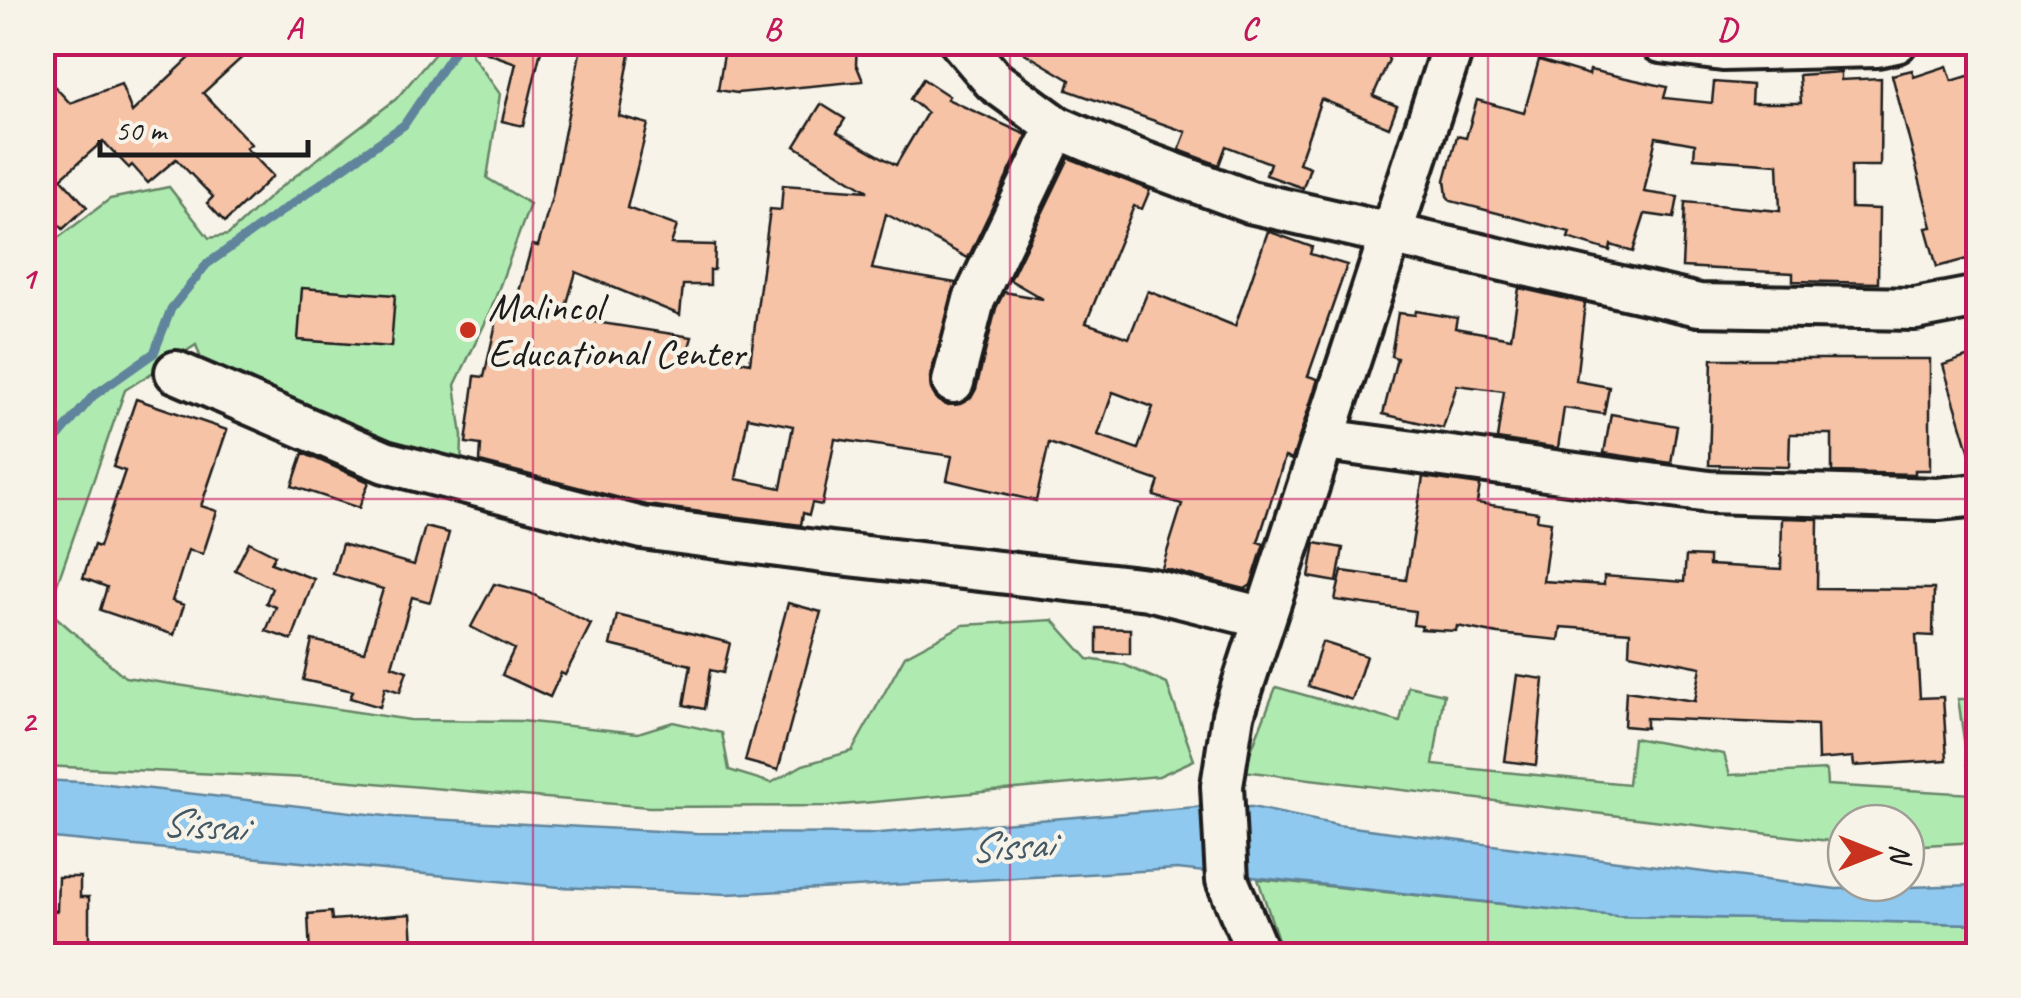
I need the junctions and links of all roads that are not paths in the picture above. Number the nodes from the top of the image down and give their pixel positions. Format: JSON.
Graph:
{"nodes":[{"id":1,"x":961,"y":42,"type":"edge"},
{"id":2,"x":1454,"y":42,"type":"edge"},
{"id":3,"x":1661,"y":42,"type":"edge"},
{"id":4,"x":1884,"y":44,"type":"edge"},
{"id":5,"x":1057,"y":126,"type":"junction"},
{"id":6,"x":1392,"y":236,"type":"junction"},
{"id":7,"x":1978,"y":297,"type":"edge"},
{"id":8,"x":176,"y":372,"type":"dead end"},
{"id":9,"x":953,"y":382,"type":"dead end"},
{"id":10,"x":1326,"y":440,"type":"junction"},
{"id":11,"x":1978,"y":496,"type":"edge"},
{"id":12,"x":1264,"y":618,"type":"junction"},
{"id":13,"x":1259,"y":956,"type":"edge"}],
"edges":[{"from":1,"to":5,"type":"street"},
{"from":2,"to":6,"type":"street"},
{"from":3,"to":4,"type":"street"},
{"from":5,"to":6,"type":"street"},
{"from":5,"to":9,"type":"street"},
{"from":6,"to":7,"type":"street"},
{"from":6,"to":10,"type":"street"},
{"from":8,"to":12,"type":"street"},
{"from":10,"to":11,"type":"street"},
{"from":10,"to":12,"type":"street"},
{"from":12,"to":13,"type":"street"}]}
